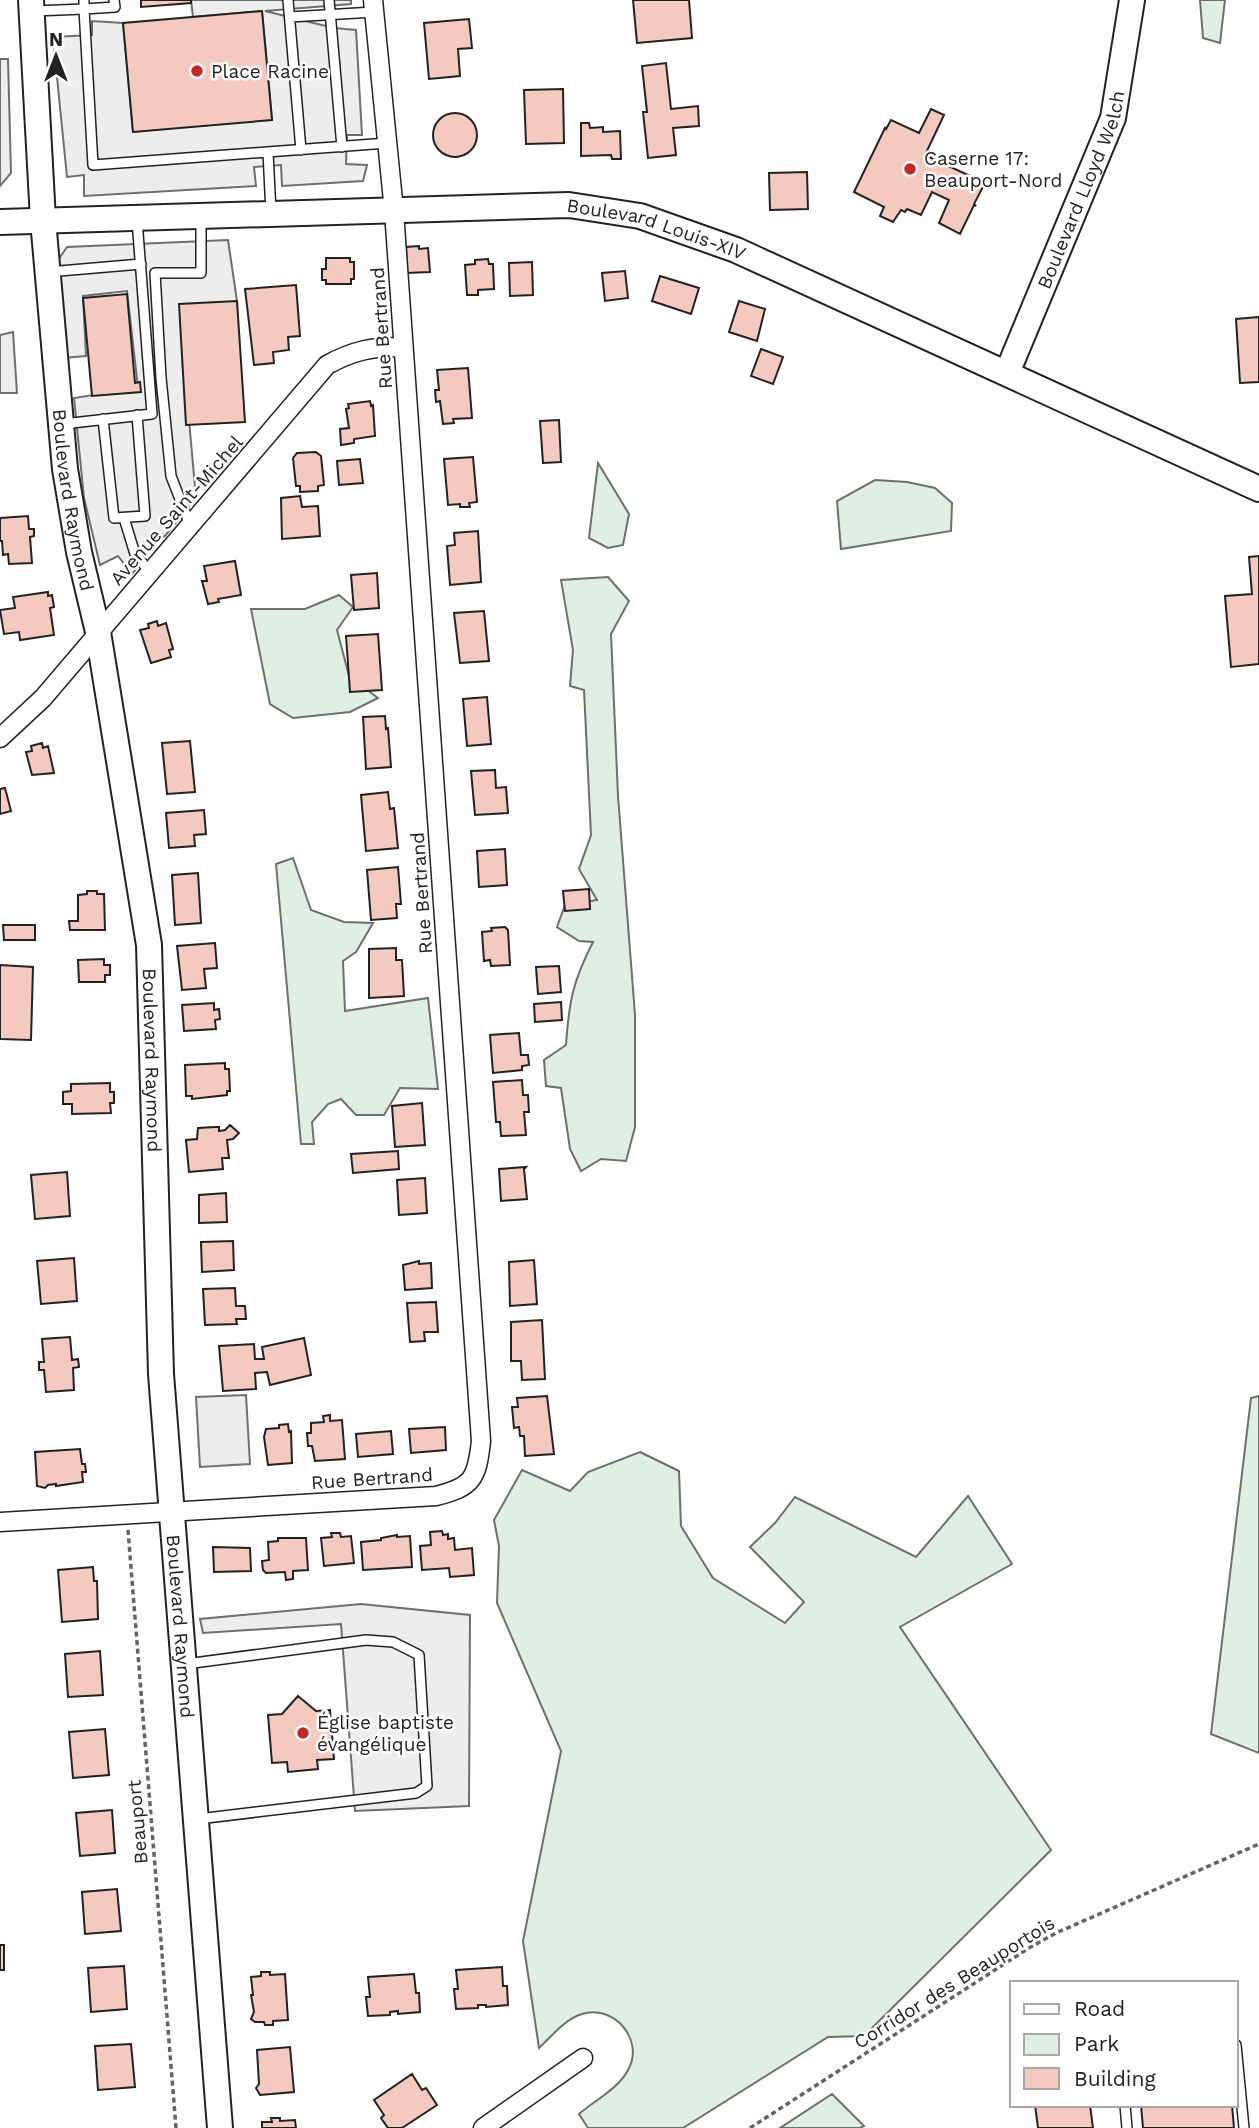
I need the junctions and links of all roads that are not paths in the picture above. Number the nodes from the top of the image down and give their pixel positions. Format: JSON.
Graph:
{"nodes":[{"id":1,"x":114,"y":0,"type":"edge"},
{"id":2,"x":288,"y":0,"type":"edge"},
{"id":3,"x":329,"y":0,"type":"edge"},
{"id":4,"x":1132,"y":0,"type":"edge"},
{"id":5,"x":84,"y":4,"type":"edge"},
{"id":6,"x":32,"y":6,"type":"edge"},
{"id":7,"x":374,"y":6,"type":"edge"},
{"id":8,"x":330,"y":15,"type":"junction"},
{"id":9,"x":290,"y":17,"type":"junction"},
{"id":10,"x":387,"y":144,"type":"junction"},
{"id":11,"x":342,"y":147,"type":"junction"},
{"id":12,"x":301,"y":150,"type":"junction"},
{"id":13,"x":268,"y":152,"type":"junction"},
{"id":14,"x":394,"y":211,"type":"junction"},
{"id":15,"x":272,"y":214,"type":"junction"},
{"id":16,"x":201,"y":216,"type":"junction"},
{"id":17,"x":137,"y":218,"type":"junction"},
{"id":18,"x":43,"y":220,"type":"junction"},
{"id":19,"x":0,"y":222,"type":"edge"},
{"id":20,"x":141,"y":264,"type":"junction"},
{"id":21,"x":48,"y":272,"type":"junction"},
{"id":22,"x":403,"y":347,"type":"junction"},
{"id":23,"x":1007,"y":373,"type":"junction"},
{"id":24,"x":137,"y":415,"type":"junction"},
{"id":25,"x":103,"y":419,"type":"junction"},
{"id":26,"x":61,"y":424,"type":"junction"},
{"id":27,"x":1259,"y":489,"type":"edge"},
{"id":28,"x":124,"y":518,"type":"junction"},
{"id":29,"x":190,"y":525,"type":"junction"},
{"id":30,"x":150,"y":572,"type":"junction"},
{"id":31,"x":98,"y":632,"type":"junction"},
{"id":32,"x":0,"y":738,"type":"edge"},
{"id":33,"x":173,"y":1512,"type":"junction"},
{"id":34,"x":0,"y":1522,"type":"edge"},
{"id":35,"x":185,"y":1664,"type":"junction"},
{"id":36,"x":197,"y":1819,"type":"junction"},
{"id":37,"x":583,"y":2058,"type":"dead end"},
{"id":38,"x":1238,"y":2066,"type":"edge"},
{"id":39,"x":1125,"y":2107,"type":"edge"},
{"id":40,"x":220,"y":2128,"type":"edge"},
{"id":41,"x":482,"y":2128,"type":"edge"},
{"id":42,"x":1127,"y":2128,"type":"edge"},
{"id":43,"x":1244,"y":2128,"type":"edge"}],
"edges":[{"from":1,"to":5,"type":"lane"},
{"from":2,"to":9,"type":"lane"},
{"from":3,"to":8,"type":"lane"},
{"from":4,"to":23,"type":"street","name":"Boulevard Lloyd Welch"},
{"from":5,"to":6,"type":"lane"},
{"from":5,"to":13,"type":"lane"},
{"from":6,"to":18,"type":"street","name":"Boulevard Raymond"},
{"from":7,"to":8,"type":"lane"},
{"from":7,"to":10,"type":"street","name":"Rue Bertrand"},
{"from":8,"to":9,"type":"lane"},
{"from":8,"to":11,"type":"lane"},
{"from":9,"to":12,"type":"lane"},
{"from":10,"to":11,"type":"lane"},
{"from":10,"to":14,"type":"street","name":"Rue Bertrand"},
{"from":11,"to":12,"type":"lane"},
{"from":12,"to":13,"type":"lane"},
{"from":13,"to":15,"type":"lane"},
{"from":14,"to":15,"type":"street","name":"Boulevard Louis-XIV"},
{"from":14,"to":22,"type":"street","name":"Rue Bertrand"},
{"from":14,"to":23,"type":"street","name":"Boulevard Louis-XIV"},
{"from":15,"to":16,"type":"street","name":"Boulevard Louis-XIV"},
{"from":16,"to":17,"type":"street","name":"Boulevard Louis-XIV"},
{"from":16,"to":29,"type":"lane"},
{"from":17,"to":18,"type":"street","name":"Boulevard Louis-XIV"},
{"from":17,"to":20,"type":"lane"},
{"from":18,"to":19,"type":"street","name":"Boulevard Louis-XIV"},
{"from":18,"to":21,"type":"street","name":"Boulevard Raymond"},
{"from":20,"to":21,"type":"lane"},
{"from":20,"to":24,"type":"lane"},
{"from":21,"to":26,"type":"street","name":"Boulevard Raymond"},
{"from":22,"to":29,"type":"street","name":"Avenue Saint-Michel"},
{"from":22,"to":33,"type":"street","name":"Rue Bertrand"},
{"from":23,"to":27,"type":"street","name":"Boulevard Louis-XIV"},
{"from":24,"to":25,"type":"lane"},
{"from":24,"to":28,"type":"lane"},
{"from":25,"to":26,"type":"lane"},
{"from":25,"to":28,"type":"lane"},
{"from":26,"to":31,"type":"street","name":"Boulevard Raymond"},
{"from":28,"to":30,"type":"lane"},
{"from":29,"to":30,"type":"street","name":"Avenue Saint-Michel"},
{"from":30,"to":31,"type":"street","name":"Avenue Saint-Michel"},
{"from":31,"to":32,"type":"street","name":"Avenue Saint-Michel"},
{"from":31,"to":33,"type":"street","name":"Boulevard Raymond"},
{"from":33,"to":34,"type":"street","name":"Rue Bertrand"},
{"from":33,"to":35,"type":"street","name":"Boulevard Raymond"},
{"from":35,"to":36,"type":"street","name":"Boulevard Raymond"},
{"from":35,"to":36,"type":"lane"},
{"from":36,"to":40,"type":"street","name":"Boulevard Raymond"},
{"from":37,"to":41,"type":"street"},
{"from":38,"to":43,"type":"lane"},
{"from":39,"to":42,"type":"lane"}]}
